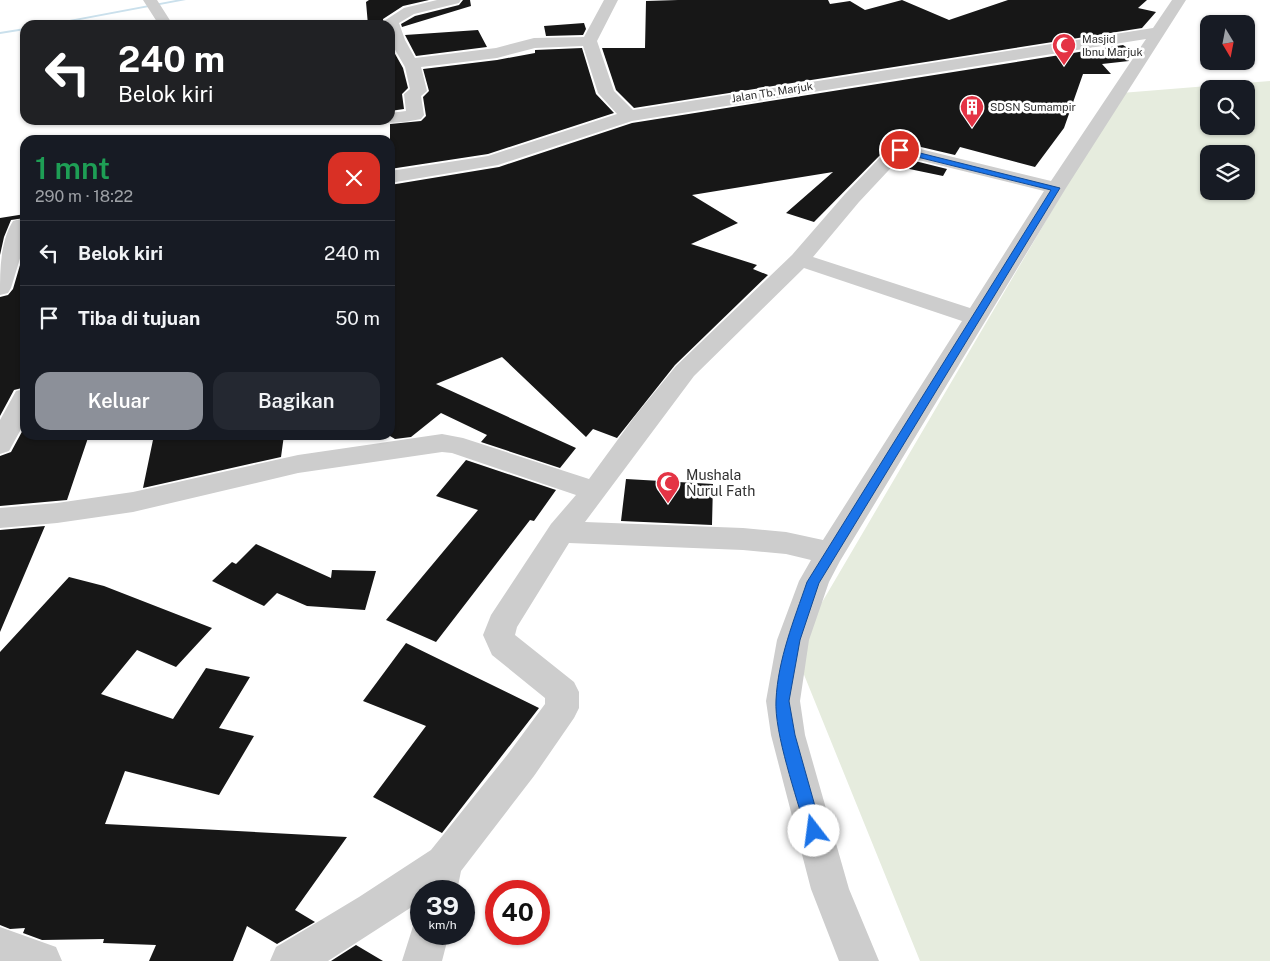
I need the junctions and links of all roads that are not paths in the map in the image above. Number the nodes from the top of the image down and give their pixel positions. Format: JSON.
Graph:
{"nodes":[{"id":1,"x":454,"y":0,"type":"edge"},
{"id":2,"x":611,"y":0,"type":"edge"},
{"id":3,"x":1179,"y":0,"type":"edge"},
{"id":4,"x":152,"y":3,"type":"edge"},
{"id":5,"x":163,"y":20,"type":"edge"},
{"id":6,"x":393,"y":20,"type":"edge"},
{"id":7,"x":1160,"y":32,"type":"junction"},
{"id":8,"x":590,"y":40,"type":"junction"},
{"id":9,"x":395,"y":46,"type":"edge"},
{"id":10,"x":411,"y":62,"type":"junction"},
{"id":11,"x":629,"y":116,"type":"junction"},
{"id":12,"x":395,"y":117,"type":"edge"},
{"id":13,"x":395,"y":176,"type":"edge"},
{"id":14,"x":1056,"y":188,"type":"junction"},
{"id":15,"x":15,"y":226,"type":"edge"},
{"id":16,"x":800,"y":260,"type":"junction"},
{"id":17,"x":20,"y":285,"type":"edge"},
{"id":18,"x":0,"y":288,"type":"edge"},
{"id":19,"x":976,"y":318,"type":"junction"},
{"id":20,"x":20,"y":406,"type":"edge"},
{"id":21,"x":0,"y":445,"type":"edge"},
{"id":22,"x":595,"y":491,"type":"junction"},
{"id":23,"x":0,"y":518,"type":"edge"},
{"id":24,"x":561,"y":532,"type":"junction"},
{"id":25,"x":830,"y":553,"type":"junction"},
{"id":26,"x":441,"y":877,"type":"edge"},
{"id":27,"x":426,"y":945,"type":"edge"},
{"id":28,"x":0,"y":947,"type":"edge"},
{"id":29,"x":42,"y":961,"type":"edge"},
{"id":30,"x":290,"y":961,"type":"edge"},
{"id":31,"x":422,"y":961,"type":"edge"},
{"id":32,"x":858,"y":961,"type":"edge"}],
"edges":[{"from":1,"to":6,"type":"street"},
{"from":2,"to":8,"type":"street"},
{"from":3,"to":7,"type":"street"},
{"from":4,"to":5,"type":"street"},
{"from":7,"to":11,"type":"street","name":"Jalan Tb. Marjuk"},
{"from":7,"to":14,"type":"street"},
{"from":8,"to":10,"type":"street"},
{"from":8,"to":11,"type":"street"},
{"from":9,"to":10,"type":"street"},
{"from":10,"to":12,"type":"street"},
{"from":11,"to":13,"type":"street","name":"Jalan Tb. Marjuk"},
{"from":14,"to":16,"type":"street"},
{"from":14,"to":19,"type":"street"},
{"from":15,"to":18,"type":"street"},
{"from":16,"to":19,"type":"street"},
{"from":16,"to":22,"type":"street"},
{"from":17,"to":18,"type":"street"},
{"from":19,"to":25,"type":"street"},
{"from":20,"to":21,"type":"street"},
{"from":22,"to":23,"type":"street"},
{"from":22,"to":24,"type":"street"},
{"from":24,"to":25,"type":"street"},
{"from":24,"to":26,"type":"street"},
{"from":25,"to":32,"type":"street"},
{"from":26,"to":30,"type":"street"},
{"from":27,"to":31,"type":"street"},
{"from":28,"to":29,"type":"street"}]}
